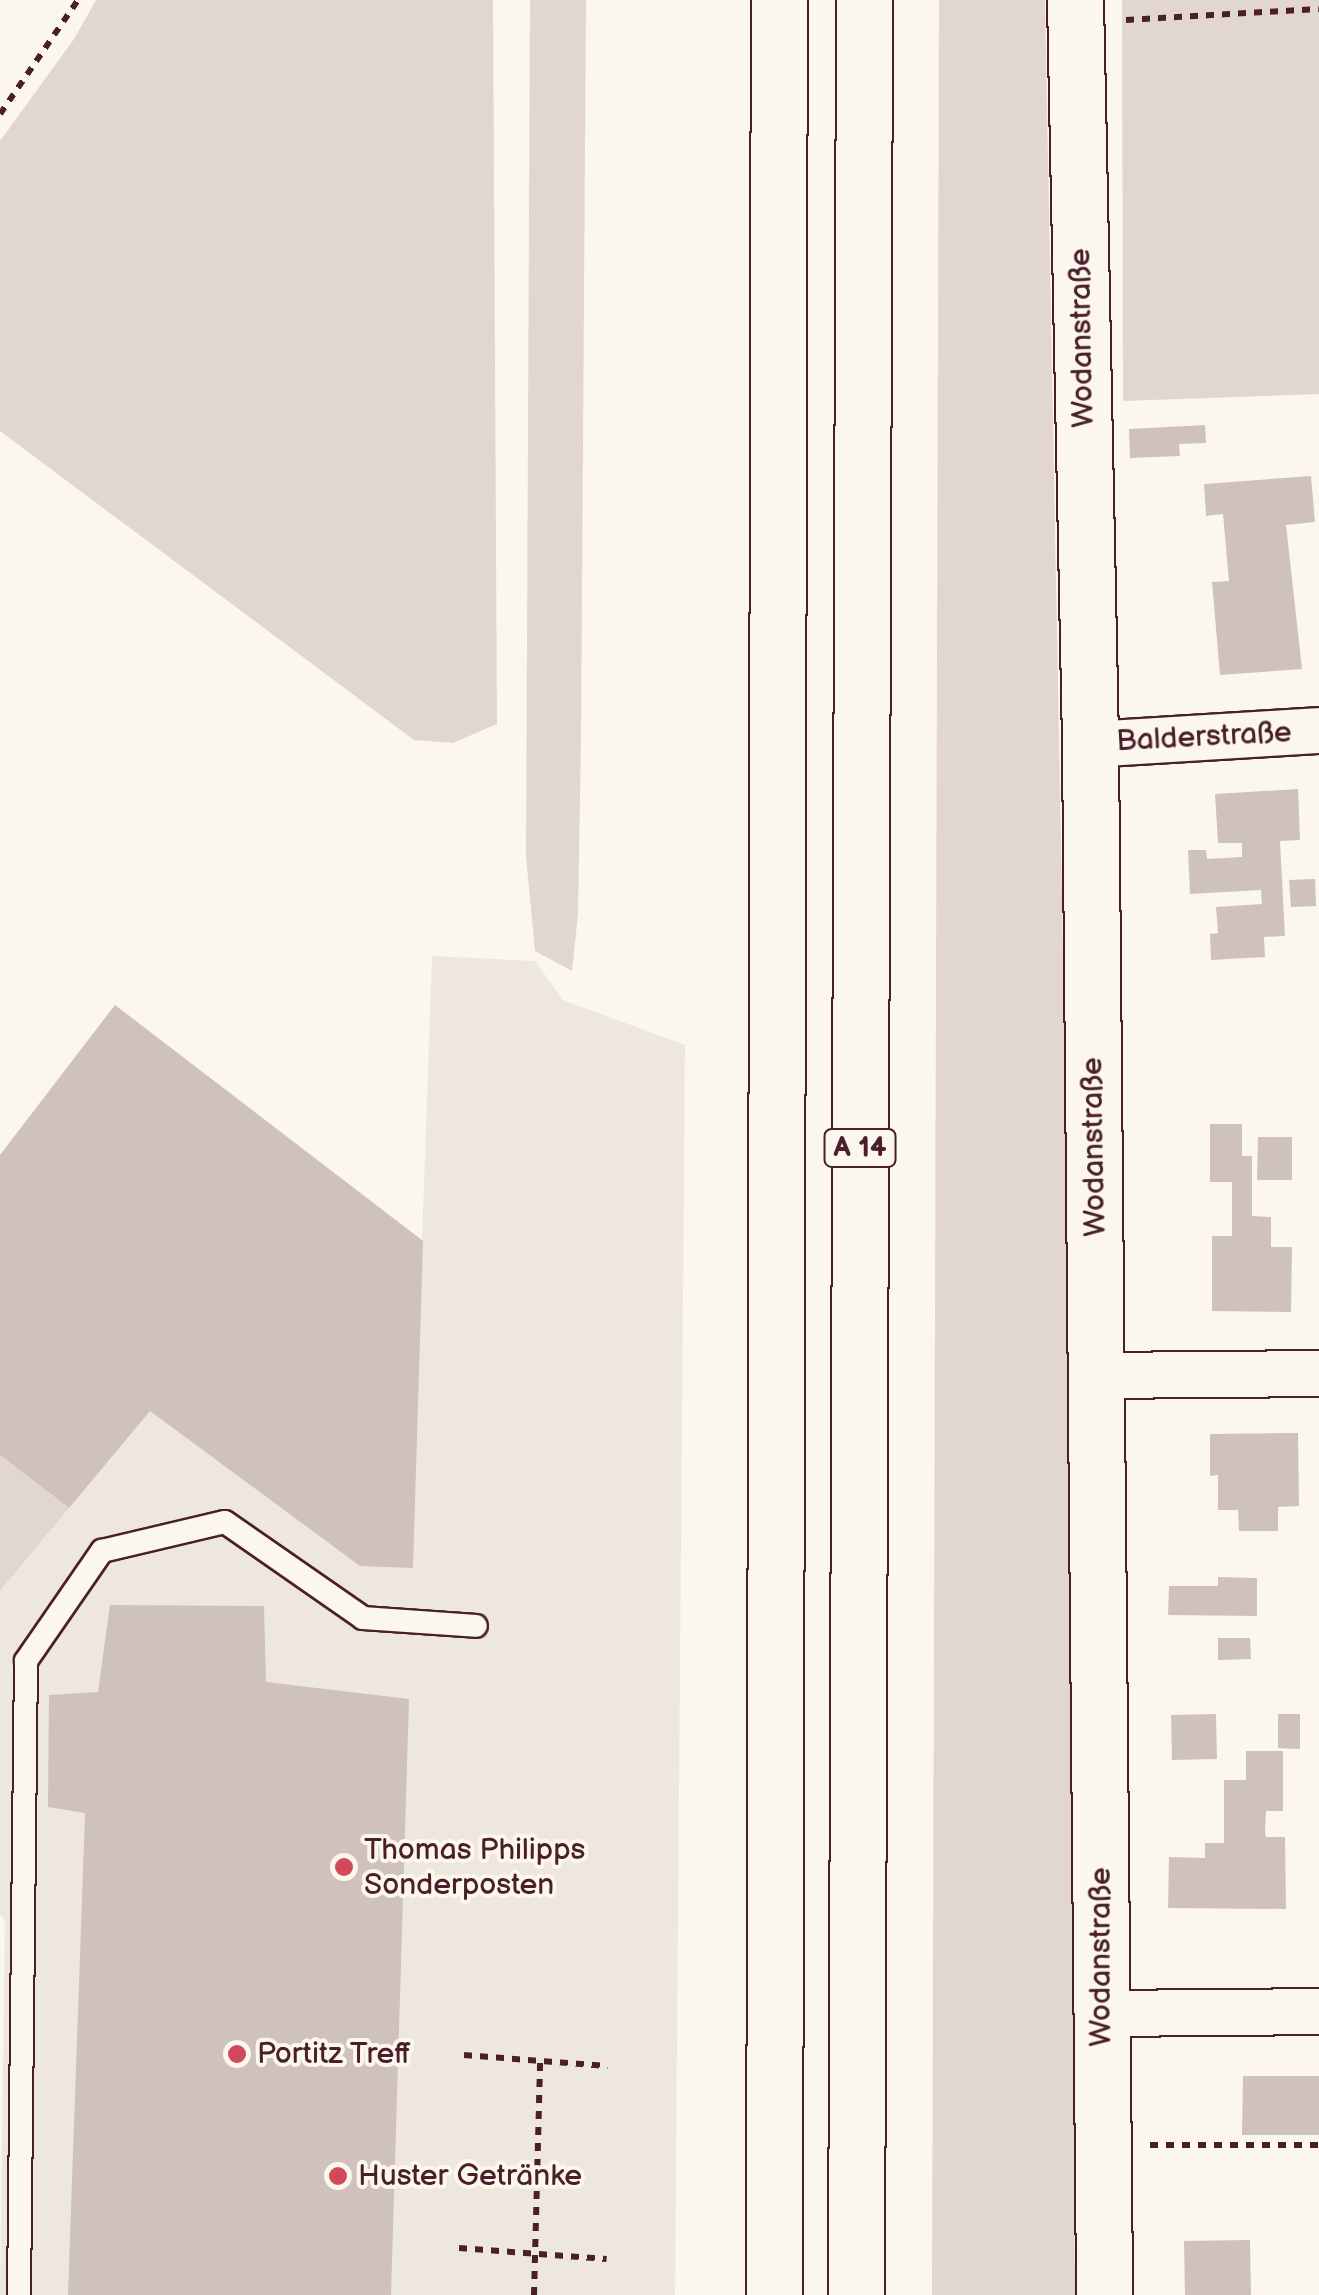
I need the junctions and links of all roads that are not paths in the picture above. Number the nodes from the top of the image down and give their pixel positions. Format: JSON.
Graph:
{"nodes":[{"id":1,"x":778,"y":0,"type":"edge"},
{"id":2,"x":864,"y":0,"type":"edge"},
{"id":3,"x":1075,"y":11,"type":"edge"},
{"id":4,"x":1319,"y":730,"type":"edge"},
{"id":5,"x":1090,"y":744,"type":"junction"},
{"id":6,"x":1319,"y":1372,"type":"edge"},
{"id":7,"x":1096,"y":1375,"type":"junction"},
{"id":8,"x":476,"y":1626,"type":"dead end"},
{"id":9,"x":1319,"y":2011,"type":"edge"},
{"id":10,"x":1102,"y":2012,"type":"junction"},
{"id":11,"x":19,"y":2295,"type":"edge"},
{"id":12,"x":774,"y":2295,"type":"edge"},
{"id":13,"x":856,"y":2295,"type":"edge"},
{"id":14,"x":1104,"y":2295,"type":"edge"}],
"edges":[{"from":1,"to":12,"type":"main road"},
{"from":2,"to":13,"type":"main road","number":"A 14"},
{"from":3,"to":5,"type":"main road","name":"Wodanstraße"},
{"from":4,"to":5,"type":"street","name":"Balderstraße"},
{"from":5,"to":7,"type":"main road","name":"Wodanstraße"},
{"from":6,"to":7,"type":"street"},
{"from":7,"to":10,"type":"main road","name":"Wodanstraße"},
{"from":8,"to":11,"type":"lane"},
{"from":9,"to":10,"type":"street"},
{"from":10,"to":14,"type":"main road","name":"Wodanstraße"}]}
